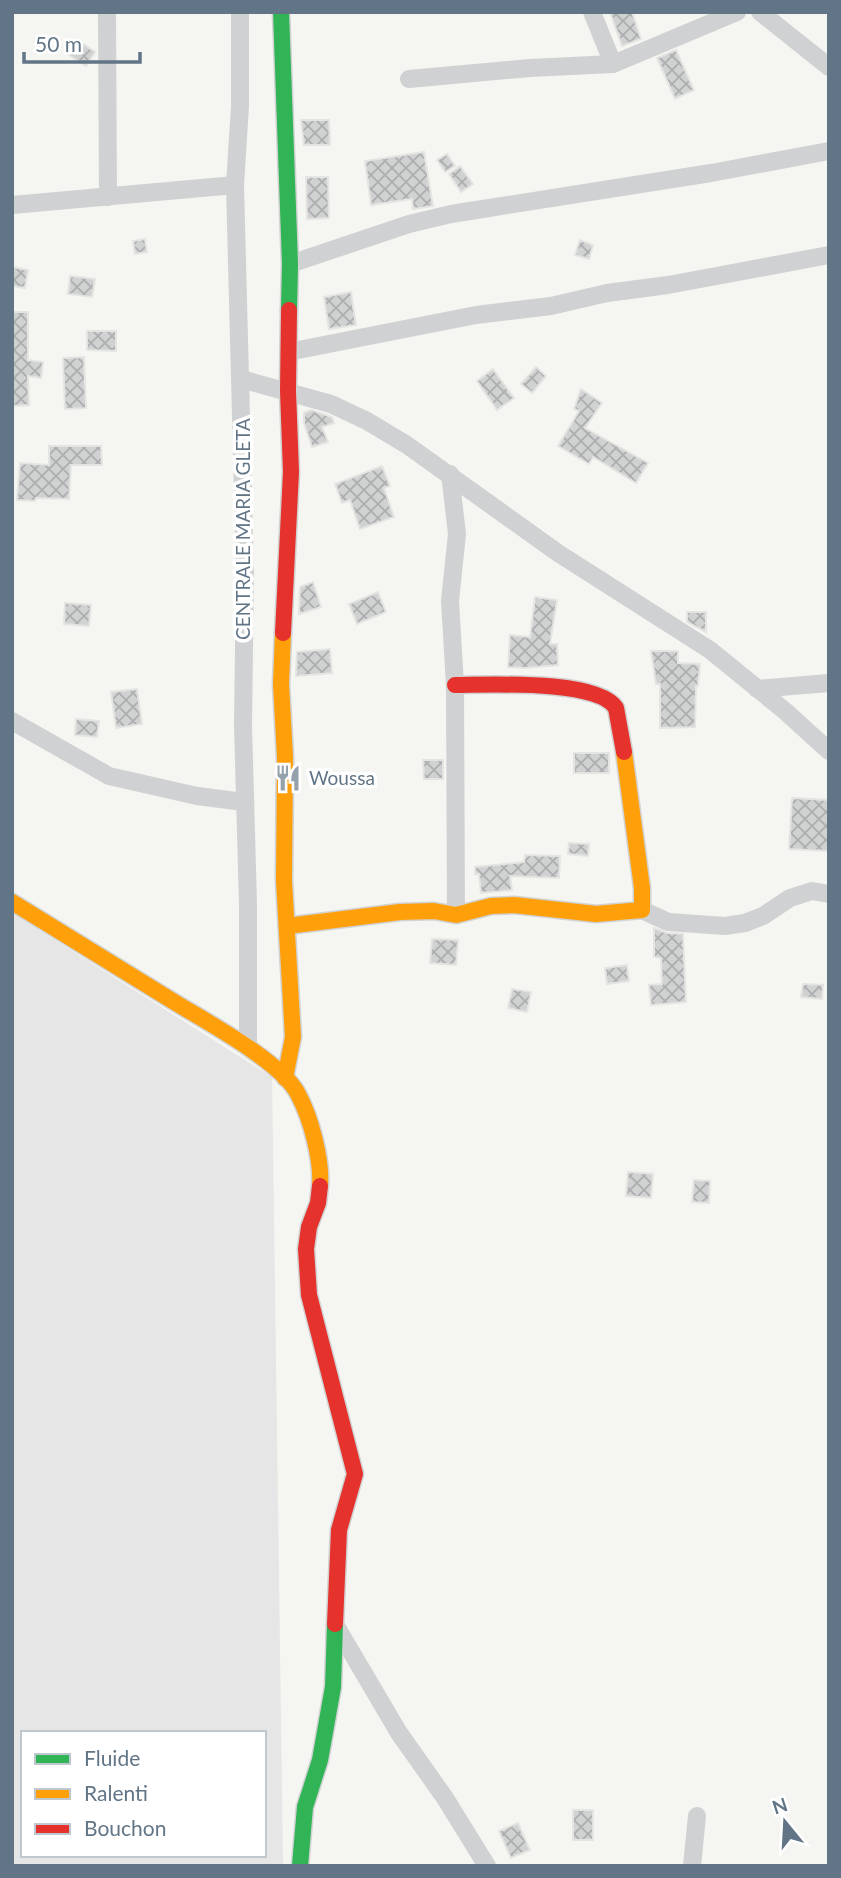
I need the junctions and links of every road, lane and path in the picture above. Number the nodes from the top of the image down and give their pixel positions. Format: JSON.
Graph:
{"nodes":[{"id":1,"x":107,"y":12,"type":"edge"},
{"id":2,"x":240,"y":12,"type":"edge"},
{"id":3,"x":281,"y":12,"type":"edge"},
{"id":4,"x":592,"y":12,"type":"edge"},
{"id":5,"x":737,"y":12,"type":"edge"},
{"id":6,"x":760,"y":12,"type":"edge"},
{"id":7,"x":613,"y":64,"type":"junction"},
{"id":8,"x":829,"y":66,"type":"edge"},
{"id":9,"x":409,"y":79,"type":"dead end"},
{"id":10,"x":829,"y":151,"type":"edge"},
{"id":11,"x":235,"y":185,"type":"junction"},
{"id":12,"x":108,"y":197,"type":"junction"},
{"id":13,"x":12,"y":205,"type":"edge"},
{"id":14,"x":829,"y":254,"type":"edge"},
{"id":15,"x":290,"y":264,"type":"junction"},
{"id":16,"x":288,"y":352,"type":"junction"},
{"id":17,"x":241,"y":379,"type":"junction"},
{"id":18,"x":288,"y":391,"type":"junction"},
{"id":19,"x":450,"y":474,"type":"junction"},
{"id":20,"x":829,"y":682,"type":"edge"},
{"id":21,"x":455,"y":685,"type":"junction"},
{"id":22,"x":757,"y":688,"type":"junction"},
{"id":23,"x":12,"y":721,"type":"edge"},
{"id":24,"x":829,"y":751,"type":"edge"},
{"id":25,"x":244,"y":802,"type":"junction"},
{"id":26,"x":829,"y":894,"type":"edge"},
{"id":27,"x":12,"y":902,"type":"edge"},
{"id":28,"x":642,"y":910,"type":"junction"},
{"id":29,"x":456,"y":915,"type":"junction"},
{"id":30,"x":287,"y":926,"type":"junction"},
{"id":31,"x":248,"y":1047,"type":"junction"},
{"id":32,"x":285,"y":1077,"type":"junction"},
{"id":33,"x":336,"y":1626,"type":"junction"},
{"id":34,"x":697,"y":1816,"type":"dead end"},
{"id":35,"x":300,"y":1866,"type":"edge"},
{"id":36,"x":487,"y":1866,"type":"edge"},
{"id":37,"x":692,"y":1866,"type":"edge"}],
"edges":[{"from":1,"to":12,"type":"street"},
{"from":2,"to":11,"type":"street","name":"CENTRALE MARIA GLETA"},
{"from":3,"to":15,"type":"street"},
{"from":4,"to":7,"type":"street"},
{"from":5,"to":7,"type":"street"},
{"from":6,"to":8,"type":"street"},
{"from":7,"to":9,"type":"street"},
{"from":10,"to":15,"type":"street"},
{"from":11,"to":12,"type":"street"},
{"from":11,"to":17,"type":"street","name":"CENTRALE MARIA GLETA"},
{"from":12,"to":13,"type":"street"},
{"from":14,"to":16,"type":"street"},
{"from":15,"to":16,"type":"street"},
{"from":16,"to":18,"type":"street"},
{"from":17,"to":18,"type":"street"},
{"from":17,"to":25,"type":"street","name":"CENTRALE MARIA GLETA"},
{"from":18,"to":19,"type":"street"},
{"from":18,"to":30,"type":"street"},
{"from":19,"to":21,"type":"street"},
{"from":19,"to":22,"type":"street"},
{"from":20,"to":22,"type":"street"},
{"from":21,"to":28,"type":"street"},
{"from":21,"to":29,"type":"street"},
{"from":22,"to":24,"type":"street"},
{"from":23,"to":25,"type":"street"},
{"from":25,"to":31,"type":"street","name":"CENTRALE MARIA GLETA"},
{"from":26,"to":28,"type":"street"},
{"from":27,"to":31,"type":"street"},
{"from":28,"to":29,"type":"street"},
{"from":29,"to":30,"type":"street"},
{"from":30,"to":32,"type":"street"},
{"from":31,"to":32,"type":"street"},
{"from":32,"to":33,"type":"street"},
{"from":33,"to":35,"type":"street"},
{"from":33,"to":36,"type":"street"},
{"from":34,"to":37,"type":"street"}]}
